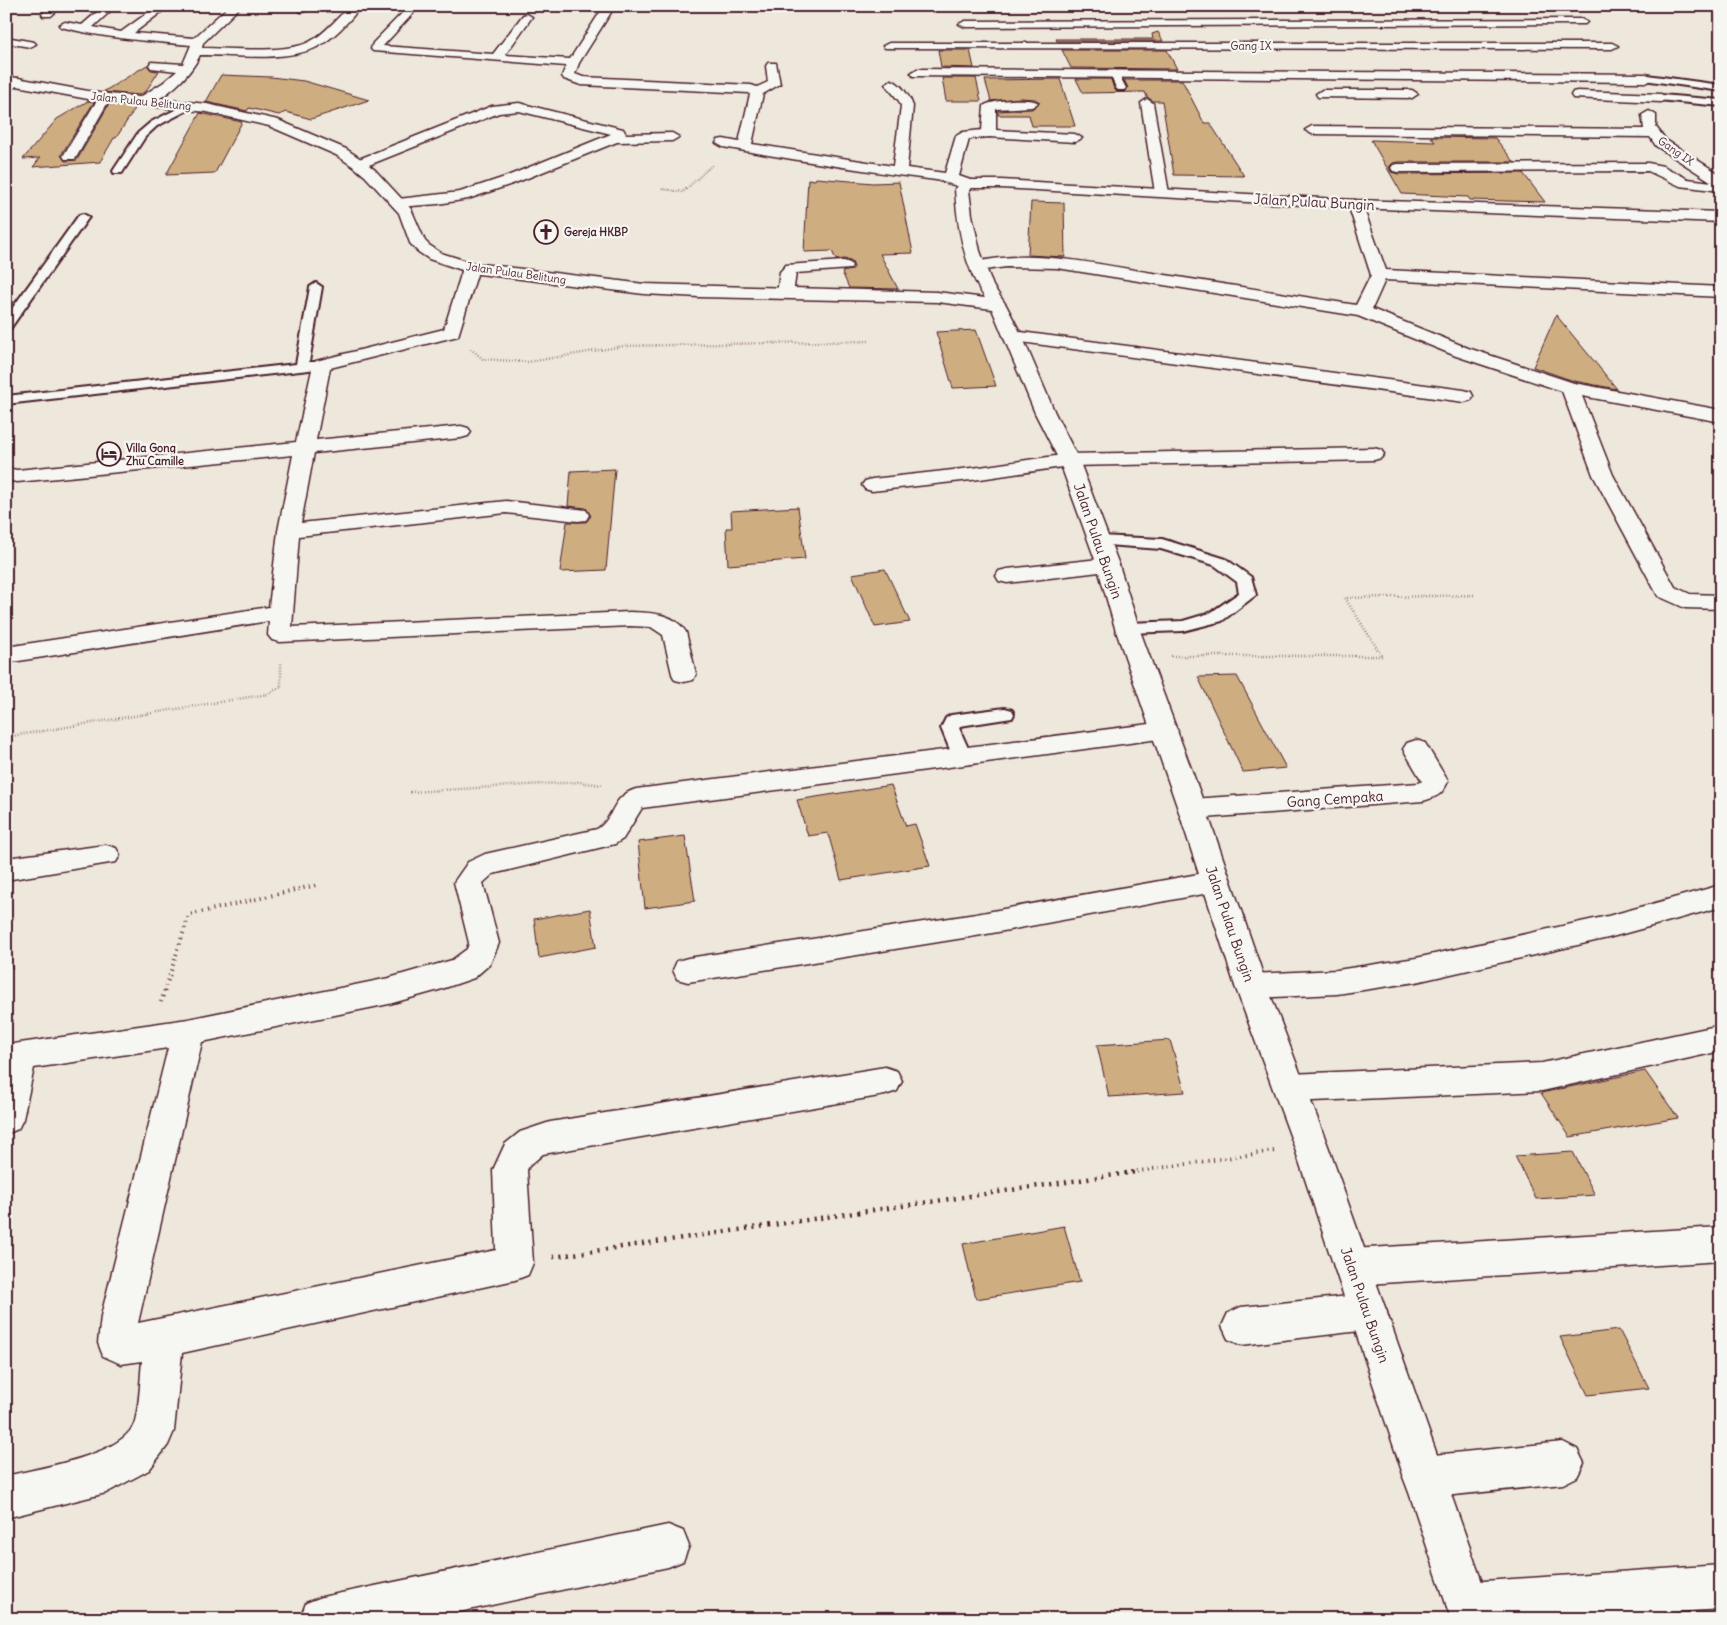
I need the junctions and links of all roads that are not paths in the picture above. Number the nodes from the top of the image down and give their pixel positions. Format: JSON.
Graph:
{"nodes":[{"id":1,"x":57,"y":6,"type":"edge"},
{"id":2,"x":111,"y":6,"type":"edge"},
{"id":3,"x":164,"y":6,"type":"edge"},
{"id":4,"x":236,"y":6,"type":"edge"},
{"id":5,"x":356,"y":6,"type":"edge"},
{"id":6,"x":416,"y":6,"type":"edge"},
{"id":7,"x":610,"y":6,"type":"edge"},
{"id":8,"x":1560,"y":9,"type":"dead end"},
{"id":9,"x":47,"y":14,"type":"dead end"},
{"id":10,"x":527,"y":17,"type":"dead end"},
{"id":11,"x":965,"y":24,"type":"dead end"},
{"id":12,"x":65,"y":25,"type":"dead end"},
{"id":13,"x":1590,"y":28,"type":"junction"},
{"id":14,"x":83,"y":30,"type":"junction"},
{"id":15,"x":123,"y":36,"type":"junction"},
{"id":16,"x":6,"y":40,"type":"edge"},
{"id":17,"x":30,"y":44,"type":"dead end"},
{"id":18,"x":889,"y":46,"type":"dead end"},
{"id":19,"x":1612,"y":46,"type":"junction"},
{"id":20,"x":197,"y":47,"type":"junction"},
{"id":21,"x":1622,"y":55,"type":"dead end"},
{"id":22,"x":497,"y":57,"type":"junction"},
{"id":23,"x":573,"y":63,"type":"junction"},
{"id":24,"x":155,"y":65,"type":"dead end"},
{"id":25,"x":772,"y":66,"type":"dead end"},
{"id":26,"x":1634,"y":66,"type":"dead end"},
{"id":27,"x":185,"y":68,"type":"junction"},
{"id":28,"x":1114,"y":73,"type":"junction"},
{"id":29,"x":918,"y":74,"type":"dead end"},
{"id":30,"x":1647,"y":78,"type":"junction"},
{"id":31,"x":10,"y":83,"type":"edge"},
{"id":32,"x":891,"y":84,"type":"dead end"},
{"id":33,"x":1120,"y":88,"type":"dead end"},
{"id":34,"x":1721,"y":88,"type":"edge"},
{"id":35,"x":757,"y":92,"type":"junction"},
{"id":36,"x":1322,"y":94,"type":"dead end"},
{"id":37,"x":1428,"y":94,"type":"dead end"},
{"id":38,"x":1566,"y":94,"type":"dead end"},
{"id":39,"x":105,"y":98,"type":"junction"},
{"id":40,"x":1661,"y":98,"type":"junction"},
{"id":41,"x":147,"y":99,"type":"junction"},
{"id":42,"x":1032,"y":103,"type":"dead end"},
{"id":43,"x":1148,"y":103,"type":"dead end"},
{"id":44,"x":1721,"y":103,"type":"edge"},
{"id":45,"x":189,"y":106,"type":"junction"},
{"id":46,"x":1312,"y":130,"type":"dead end"},
{"id":47,"x":990,"y":133,"type":"junction"},
{"id":48,"x":1652,"y":133,"type":"junction"},
{"id":49,"x":672,"y":137,"type":"dead end"},
{"id":50,"x":615,"y":138,"type":"junction"},
{"id":51,"x":1075,"y":138,"type":"dead end"},
{"id":52,"x":357,"y":146,"type":"dead end"},
{"id":53,"x":341,"y":152,"type":"junction"},
{"id":54,"x":70,"y":156,"type":"dead end"},
{"id":55,"x":1687,"y":159,"type":"junction"},
{"id":56,"x":1712,"y":161,"type":"dead end"},
{"id":57,"x":359,"y":164,"type":"junction"},
{"id":58,"x":1398,"y":168,"type":"dead end"},
{"id":59,"x":118,"y":171,"type":"dead end"},
{"id":60,"x":900,"y":171,"type":"junction"},
{"id":61,"x":951,"y":178,"type":"junction"},
{"id":62,"x":1721,"y":181,"type":"edge"},
{"id":63,"x":968,"y":184,"type":"junction"},
{"id":64,"x":1721,"y":187,"type":"edge"},
{"id":65,"x":1162,"y":193,"type":"junction"},
{"id":66,"x":398,"y":203,"type":"junction"},
{"id":67,"x":1355,"y":204,"type":"junction"},
{"id":68,"x":83,"y":217,"type":"dead end"},
{"id":69,"x":1721,"y":218,"type":"edge"},
{"id":70,"x":844,"y":266,"type":"dead end"},
{"id":71,"x":471,"y":268,"type":"junction"},
{"id":72,"x":982,"y":274,"type":"junction"},
{"id":73,"x":1379,"y":276,"type":"junction"},
{"id":74,"x":787,"y":285,"type":"junction"},
{"id":75,"x":316,"y":287,"type":"dead end"},
{"id":76,"x":1721,"y":292,"type":"edge"},
{"id":77,"x":937,"y":297,"type":"junction"},
{"id":78,"x":1362,"y":311,"type":"junction"},
{"id":79,"x":6,"y":326,"type":"edge"},
{"id":80,"x":1013,"y":336,"type":"junction"},
{"id":81,"x":312,"y":366,"type":"junction"},
{"id":82,"x":1570,"y":388,"type":"junction"},
{"id":83,"x":1464,"y":396,"type":"dead end"},
{"id":84,"x":6,"y":400,"type":"edge"},
{"id":85,"x":1721,"y":416,"type":"edge"},
{"id":86,"x":461,"y":432,"type":"dead end"},
{"id":87,"x":306,"y":448,"type":"junction"},
{"id":88,"x":1374,"y":454,"type":"dead end"},
{"id":89,"x":1069,"y":460,"type":"junction"},
{"id":90,"x":6,"y":474,"type":"edge"},
{"id":91,"x":872,"y":484,"type":"dead end"},
{"id":92,"x":578,"y":515,"type":"dead end"},
{"id":93,"x":289,"y":531,"type":"junction"},
{"id":94,"x":1104,"y":553,"type":"junction"},
{"id":95,"x":1007,"y":576,"type":"dead end"},
{"id":96,"x":1721,"y":602,"type":"edge"},
{"id":97,"x":280,"y":623,"type":"junction"},
{"id":98,"x":1127,"y":628,"type":"junction"},
{"id":99,"x":6,"y":655,"type":"edge"},
{"id":100,"x":684,"y":674,"type":"dead end"},
{"id":101,"x":1004,"y":714,"type":"dead end"},
{"id":102,"x":1165,"y":731,"type":"junction"},
{"id":103,"x":1416,"y":749,"type":"dead end"},
{"id":104,"x":962,"y":758,"type":"junction"},
{"id":105,"x":1192,"y":809,"type":"junction"},
{"id":106,"x":106,"y":855,"type":"dead end"},
{"id":107,"x":6,"y":869,"type":"edge"},
{"id":108,"x":1215,"y":882,"type":"junction"},
{"id":109,"x":1721,"y":896,"type":"edge"},
{"id":110,"x":688,"y":970,"type":"dead end"},
{"id":111,"x":1251,"y":986,"type":"junction"},
{"id":112,"x":188,"y":1032,"type":"junction"},
{"id":113,"x":1721,"y":1038,"type":"edge"},
{"id":114,"x":13,"y":1058,"type":"edge"},
{"id":115,"x":886,"y":1081,"type":"dead end"},
{"id":116,"x":1290,"y":1088,"type":"junction"},
{"id":117,"x":6,"y":1119,"type":"edge"},
{"id":118,"x":1721,"y":1244,"type":"edge"},
{"id":119,"x":1352,"y":1267,"type":"junction"},
{"id":120,"x":1368,"y":1312,"type":"junction"},
{"id":121,"x":1241,"y":1326,"type":"dead end"},
{"id":122,"x":164,"y":1338,"type":"junction"},
{"id":123,"x":1562,"y":1463,"type":"dead end"},
{"id":124,"x":1424,"y":1476,"type":"junction"},
{"id":125,"x":6,"y":1497,"type":"edge"},
{"id":126,"x":668,"y":1546,"type":"dead end"},
{"id":127,"x":1721,"y":1587,"type":"edge"},
{"id":128,"x":1471,"y":1612,"type":"edge"},
{"id":129,"x":322,"y":1619,"type":"edge"}],
"edges":[{"from":1,"to":9,"type":"street"},
{"from":2,"to":14,"type":"street"},
{"from":3,"to":15,"type":"street"},
{"from":4,"to":20,"type":"street"},
{"from":5,"to":20,"type":"street"},
{"from":6,"to":22,"type":"street"},
{"from":7,"to":23,"type":"street"},
{"from":8,"to":13,"type":"street"},
{"from":10,"to":22,"type":"street"},
{"from":11,"to":13,"type":"street"},
{"from":12,"to":14,"type":"street"},
{"from":13,"to":19,"type":"street"},
{"from":14,"to":15,"type":"street"},
{"from":15,"to":20,"type":"street"},
{"from":16,"to":17,"type":"street"},
{"from":18,"to":19,"type":"street","name":"Gang IX"},
{"from":19,"to":21,"type":"street"},
{"from":20,"to":27,"type":"street"},
{"from":22,"to":23,"type":"street"},
{"from":23,"to":35,"type":"street"},
{"from":24,"to":27,"type":"street"},
{"from":25,"to":35,"type":"street"},
{"from":26,"to":30,"type":"street"},
{"from":27,"to":41,"type":"street"},
{"from":28,"to":29,"type":"street"},
{"from":28,"to":30,"type":"street"},
{"from":28,"to":33,"type":"lane"},
{"from":30,"to":34,"type":"lane"},
{"from":30,"to":40,"type":"street"},
{"from":31,"to":39,"type":"street","name":"Jalan Pulau Belitung"},
{"from":32,"to":60,"type":"street"},
{"from":35,"to":60,"type":"street"},
{"from":36,"to":37,"type":"street"},
{"from":38,"to":40,"type":"street"},
{"from":39,"to":41,"type":"street","name":"Jalan Pulau Belitung"},
{"from":39,"to":54,"type":"street"},
{"from":40,"to":44,"type":"lane"},
{"from":40,"to":48,"type":"street","name":"Gang IX"},
{"from":41,"to":45,"type":"street","name":"Jalan Pulau Belitung"},
{"from":42,"to":47,"type":"street"},
{"from":43,"to":65,"type":"street"},
{"from":45,"to":53,"type":"street","name":"Jalan Pulau Belitung"},
{"from":45,"to":59,"type":"lane"},
{"from":46,"to":48,"type":"street"},
{"from":47,"to":51,"type":"street"},
{"from":47,"to":61,"type":"street"},
{"from":48,"to":55,"type":"street","name":"Gang IX"},
{"from":49,"to":50,"type":"street"},
{"from":50,"to":57,"type":"street"},
{"from":50,"to":66,"type":"street"},
{"from":52,"to":53,"type":"street"},
{"from":53,"to":57,"type":"street","name":"Jalan Pulau Belitung"},
{"from":55,"to":56,"type":"street"},
{"from":55,"to":62,"type":"street","name":"Gang IX"},
{"from":57,"to":66,"type":"street","name":"Jalan Pulau Belitung"},
{"from":58,"to":64,"type":"street"},
{"from":60,"to":61,"type":"street"},
{"from":61,"to":63,"type":"street"},
{"from":63,"to":65,"type":"street","name":"Jalan Pulau Bungin"},
{"from":63,"to":72,"type":"street","name":"Jalan Pulau Bungin"},
{"from":65,"to":67,"type":"street","name":"Jalan Pulau Bungin"},
{"from":66,"to":71,"type":"street","name":"Jalan Pulau Belitung"},
{"from":67,"to":69,"type":"street","name":"Jalan Pulau Bungin"},
{"from":67,"to":73,"type":"street"},
{"from":68,"to":79,"type":"lane"},
{"from":70,"to":74,"type":"street"},
{"from":71,"to":74,"type":"street","name":"Jalan Pulau Belitung"},
{"from":71,"to":81,"type":"street"},
{"from":72,"to":77,"type":"street","name":"Jalan Pulau Belitung"},
{"from":72,"to":77,"type":"street","name":"Jalan Pulau Belitung"},
{"from":72,"to":78,"type":"street"},
{"from":72,"to":80,"type":"street","name":"Jalan Pulau Bungin"},
{"from":73,"to":76,"type":"street"},
{"from":73,"to":78,"type":"street"},
{"from":74,"to":77,"type":"street","name":"Jalan Pulau Belitung"},
{"from":75,"to":81,"type":"lane"},
{"from":78,"to":82,"type":"street"},
{"from":80,"to":83,"type":"street"},
{"from":80,"to":89,"type":"street","name":"Jalan Pulau Bungin"},
{"from":81,"to":84,"type":"lane"},
{"from":81,"to":87,"type":"street"},
{"from":82,"to":85,"type":"street"},
{"from":82,"to":96,"type":"street"},
{"from":86,"to":87,"type":"street"},
{"from":87,"to":90,"type":"street"},
{"from":87,"to":93,"type":"street"},
{"from":88,"to":89,"type":"street"},
{"from":89,"to":91,"type":"street"},
{"from":89,"to":94,"type":"street","name":"Jalan Pulau Bungin"},
{"from":92,"to":93,"type":"street"},
{"from":93,"to":97,"type":"street"},
{"from":94,"to":95,"type":"street"},
{"from":94,"to":98,"type":"street","name":"Jalan Pulau Bungin"},
{"from":94,"to":98,"type":"lane"},
{"from":97,"to":99,"type":"street"},
{"from":97,"to":100,"type":"street"},
{"from":98,"to":102,"type":"street","name":"Jalan Pulau Bungin"},
{"from":101,"to":104,"type":"lane"},
{"from":102,"to":104,"type":"street"},
{"from":102,"to":105,"type":"street","name":"Jalan Pulau Bungin"},
{"from":103,"to":105,"type":"street","name":"Gang Cempaka"},
{"from":104,"to":112,"type":"street"},
{"from":105,"to":108,"type":"street","name":"Jalan Pulau Bungin"},
{"from":106,"to":107,"type":"street"},
{"from":108,"to":110,"type":"street"},
{"from":108,"to":111,"type":"street","name":"Jalan Pulau Bungin"},
{"from":109,"to":111,"type":"street"},
{"from":111,"to":116,"type":"street","name":"Jalan Pulau Bungin"},
{"from":112,"to":114,"type":"street"},
{"from":112,"to":122,"type":"street"},
{"from":113,"to":116,"type":"street"},
{"from":114,"to":117,"type":"street"},
{"from":115,"to":122,"type":"street"},
{"from":116,"to":119,"type":"street","name":"Jalan Pulau Bungin"},
{"from":118,"to":119,"type":"street"},
{"from":119,"to":120,"type":"street","name":"Jalan Pulau Bungin"},
{"from":120,"to":121,"type":"street"},
{"from":120,"to":124,"type":"street","name":"Jalan Pulau Bungin"},
{"from":122,"to":125,"type":"street"},
{"from":123,"to":124,"type":"street"},
{"from":124,"to":128,"type":"street","name":"Jalan Pulau Bungin"},
{"from":126,"to":129,"type":"street"},
{"from":127,"to":128,"type":"street"}]}
